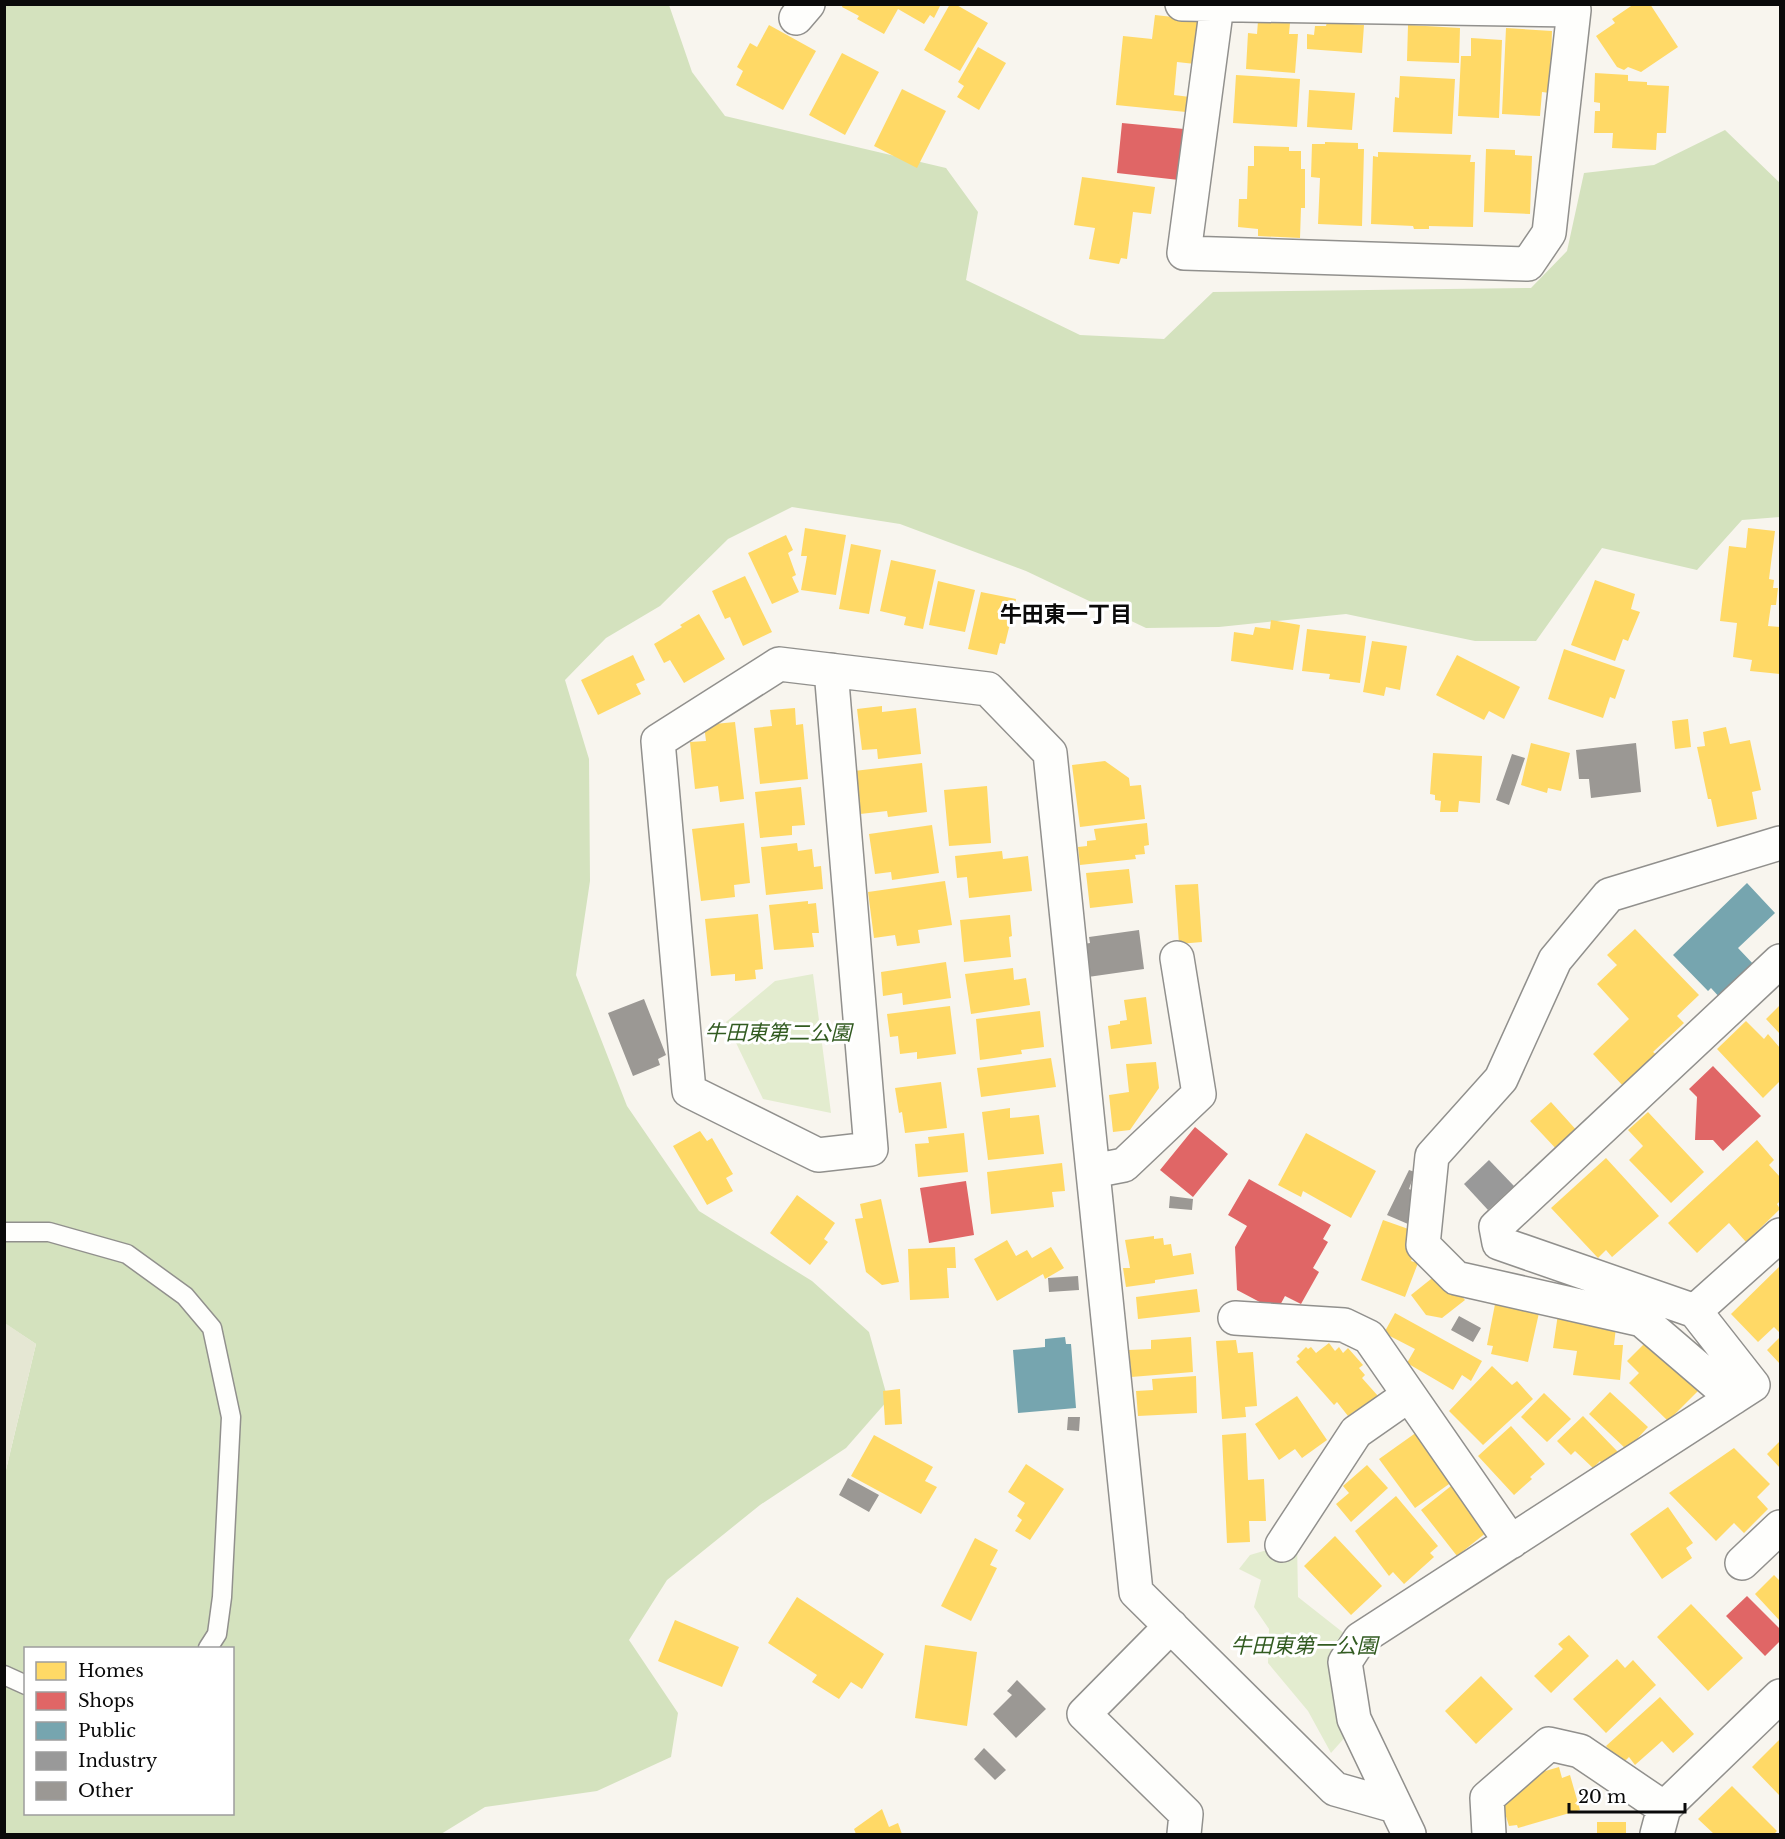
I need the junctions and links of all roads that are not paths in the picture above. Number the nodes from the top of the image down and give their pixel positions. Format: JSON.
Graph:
{"nodes":[{"id":1,"x":1182,"y":4,"type":"edge"},
{"id":2,"x":1217,"y":5,"type":"edge"},
{"id":3,"x":831,"y":670,"type":"junction"},
{"id":4,"x":1780,"y":843,"type":"edge"},
{"id":5,"x":1177,"y":958,"type":"dead end"},
{"id":6,"x":1780,"y":961,"type":"edge"},
{"id":7,"x":1093,"y":1171,"type":"junction"},
{"id":8,"x":4,"y":1232,"type":"edge"},
{"id":9,"x":1780,"y":1235,"type":"edge"},
{"id":10,"x":1695,"y":1311,"type":"junction"},
{"id":11,"x":1235,"y":1318,"type":"dead end"},
{"id":12,"x":1409,"y":1395,"type":"junction"},
{"id":13,"x":1733,"y":1398,"type":"junction"},
{"id":14,"x":1780,"y":1527,"type":"edge"},
{"id":15,"x":1511,"y":1542,"type":"junction"},
{"id":16,"x":1282,"y":1545,"type":"dead end"},
{"id":17,"x":1742,"y":1563,"type":"dead end"},
{"id":18,"x":1171,"y":1626,"type":"junction"},
{"id":19,"x":209,"y":1647,"type":"edge"},
{"id":20,"x":4,"y":1675,"type":"edge"},
{"id":21,"x":24,"y":1684,"type":"edge"},
{"id":22,"x":1780,"y":1696,"type":"edge"},
{"id":23,"x":1395,"y":1806,"type":"junction"},
{"id":24,"x":1661,"y":1821,"type":"edge"},
{"id":25,"x":1184,"y":1834,"type":"edge"},
{"id":26,"x":1409,"y":1834,"type":"edge"},
{"id":27,"x":1489,"y":1834,"type":"edge"}],
"edges":[{"from":1,"to":2,"type":"street"},
{"from":2,"to":2,"type":"street"},
{"from":3,"to":3,"type":"street"},
{"from":3,"to":7,"type":"street"},
{"from":4,"to":13,"type":"street"},
{"from":5,"to":7,"type":"street"},
{"from":6,"to":10,"type":"street"},
{"from":7,"to":18,"type":"street"},
{"from":8,"to":19,"type":"lane"},
{"from":9,"to":10,"type":"street"},
{"from":10,"to":13,"type":"street"},
{"from":11,"to":12,"type":"street"},
{"from":12,"to":15,"type":"street"},
{"from":12,"to":16,"type":"street"},
{"from":13,"to":15,"type":"street"},
{"from":14,"to":17,"type":"street"},
{"from":15,"to":23,"type":"street"},
{"from":18,"to":23,"type":"street"},
{"from":18,"to":25,"type":"street"},
{"from":20,"to":21,"type":"lane"},
{"from":22,"to":24,"type":"street"},
{"from":23,"to":26,"type":"street"},
{"from":24,"to":27,"type":"street"}]}
